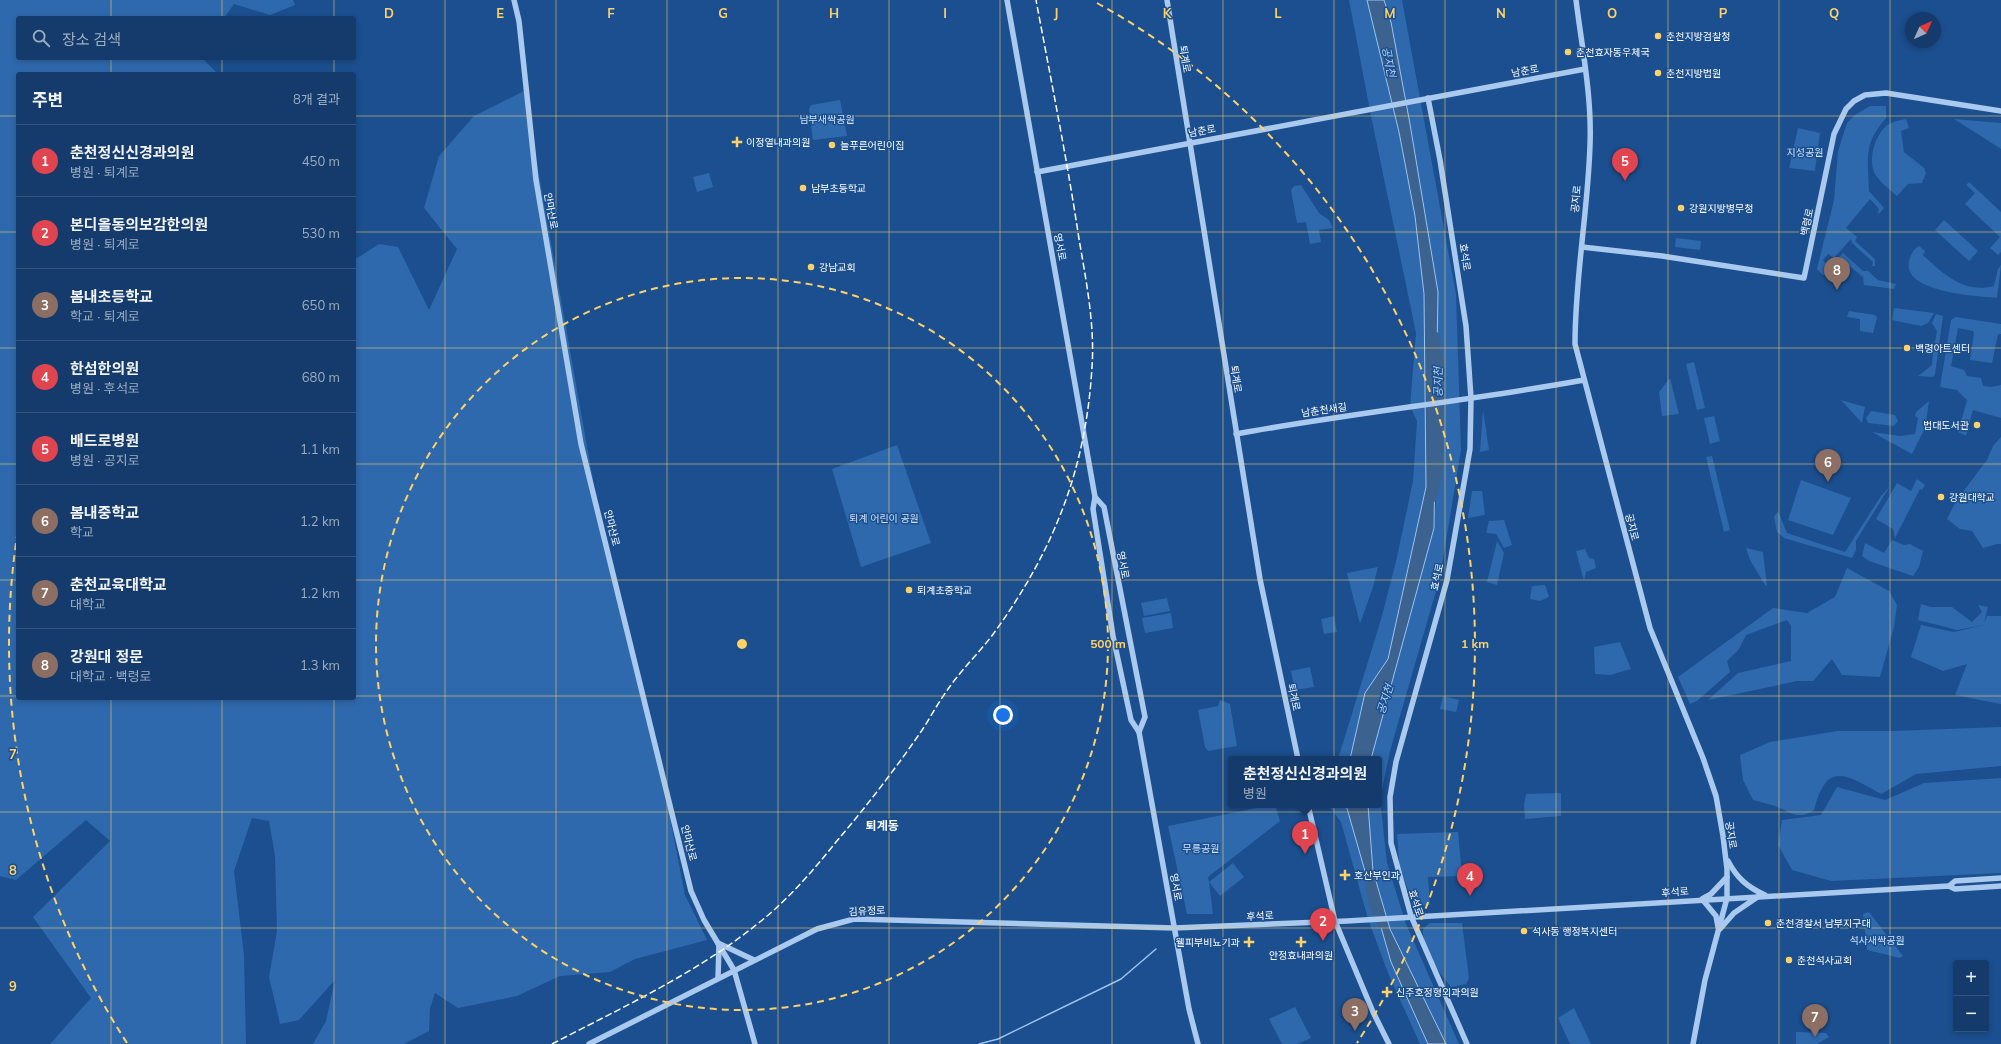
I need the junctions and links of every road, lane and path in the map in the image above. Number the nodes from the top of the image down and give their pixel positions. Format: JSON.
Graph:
{"nodes":[{"id":1,"x":514,"y":0,"type":"edge"},
{"id":2,"x":1007,"y":0,"type":"edge"},
{"id":3,"x":1167,"y":0,"type":"edge"},
{"id":4,"x":1576,"y":0,"type":"edge"},
{"id":5,"x":1585,"y":69,"type":"junction"},
{"id":6,"x":1428,"y":98,"type":"junction"},
{"id":7,"x":2001,"y":111,"type":"edge"},
{"id":8,"x":1189,"y":143,"type":"junction"},
{"id":9,"x":1037,"y":172,"type":"junction"},
{"id":10,"x":1582,"y":247,"type":"junction"},
{"id":11,"x":1584,"y":380,"type":"junction"},
{"id":12,"x":1471,"y":398,"type":"junction"},
{"id":13,"x":1236,"y":434,"type":"junction"},
{"id":14,"x":1095,"y":497,"type":"junction"},
{"id":15,"x":1139,"y":732,"type":"junction"},
{"id":16,"x":1297,"y":756,"type":"edge"},
{"id":17,"x":1309,"y":808,"type":"edge"},
{"id":18,"x":1726,"y":858,"type":"junction"},
{"id":19,"x":1727,"y":877,"type":"junction"},
{"id":20,"x":2001,"y":878,"type":"edge"},
{"id":21,"x":1949,"y":886,"type":"junction"},
{"id":22,"x":2001,"y":886,"type":"edge"},
{"id":23,"x":1759,"y":896,"type":"junction"},
{"id":24,"x":1767,"y":896,"type":"junction"},
{"id":25,"x":1727,"y":898,"type":"junction"},
{"id":26,"x":1702,"y":899,"type":"junction"},
{"id":27,"x":1410,"y":916,"type":"junction"},
{"id":28,"x":1335,"y":921,"type":"junction"},
{"id":29,"x":1174,"y":928,"type":"junction"},
{"id":30,"x":1718,"y":931,"type":"junction"},
{"id":31,"x":718,"y":943,"type":"junction"},
{"id":32,"x":754,"y":960,"type":"junction"},
{"id":33,"x":734,"y":970,"type":"junction"},
{"id":34,"x":718,"y":978,"type":"junction"},
{"id":35,"x":589,"y":1044,"type":"edge"},
{"id":36,"x":755,"y":1044,"type":"edge"},
{"id":37,"x":1198,"y":1044,"type":"edge"},
{"id":38,"x":1389,"y":1044,"type":"edge"},
{"id":39,"x":1467,"y":1044,"type":"edge"},
{"id":40,"x":1693,"y":1044,"type":"edge"}],
"edges":[{"from":1,"to":31,"type":"street","name":"안마산로"},
{"from":2,"to":9,"type":"street","name":"영서로"},
{"from":3,"to":8,"type":"street","name":"퇴계로"},
{"from":4,"to":5,"type":"street","name":"공지로"},
{"from":5,"to":6,"type":"street","name":"남춘로"},
{"from":5,"to":10,"type":"street","name":"공지로"},
{"from":6,"to":8,"type":"street","name":"남춘로"},
{"from":6,"to":12,"type":"street","name":"효석로"},
{"from":7,"to":10,"type":"street","name":"백령로"},
{"from":8,"to":9,"type":"street","name":"남춘로"},
{"from":8,"to":13,"type":"street","name":"퇴계로"},
{"from":9,"to":14,"type":"street","name":"영서로"},
{"from":10,"to":11,"type":"street","name":"공지로"},
{"from":11,"to":12,"type":"street"},
{"from":11,"to":18,"type":"street","name":"공지로"},
{"from":12,"to":13,"type":"street","name":"남춘천새길"},
{"from":12,"to":27,"type":"street","name":"효석로"},
{"from":13,"to":16,"type":"street","name":"퇴계로"},
{"from":14,"to":15,"type":"street","name":"영서로"},
{"from":14,"to":15,"type":"street","name":"영서로"},
{"from":15,"to":29,"type":"street","name":"영서로"},
{"from":17,"to":28,"type":"street"},
{"from":18,"to":19,"type":"street","name":"공지로"},
{"from":18,"to":24,"type":"street"},
{"from":19,"to":25,"type":"street","name":"공지로"},
{"from":19,"to":26,"type":"street"},
{"from":20,"to":21,"type":"street","name":"후석로"},
{"from":21,"to":22,"type":"street","name":"후석로"},
{"from":21,"to":24,"type":"street","name":"후석로"},
{"from":23,"to":24,"type":"street","name":"후석로"},
{"from":23,"to":25,"type":"street","name":"후석로"},
{"from":23,"to":30,"type":"street"},
{"from":25,"to":26,"type":"street","name":"후석로"},
{"from":25,"to":30,"type":"street","name":"공지로"},
{"from":26,"to":27,"type":"street","name":"후석로"},
{"from":26,"to":30,"type":"street"},
{"from":27,"to":28,"type":"street","name":"후석로"},
{"from":27,"to":39,"type":"street","name":"효석로"},
{"from":28,"to":29,"type":"street","name":"후석로"},
{"from":28,"to":38,"type":"street"},
{"from":29,"to":32,"type":"street","name":"김유정로"},
{"from":29,"to":37,"type":"street","name":"영서로"},
{"from":30,"to":40,"type":"street","name":"공지로"},
{"from":31,"to":32,"type":"street"},
{"from":31,"to":33,"type":"street","name":"안마산로"},
{"from":31,"to":34,"type":"street"},
{"from":32,"to":33,"type":"street","name":"김유정로"},
{"from":33,"to":34,"type":"street","name":"김유정로"},
{"from":33,"to":36,"type":"street","name":"안마산로"},
{"from":34,"to":35,"type":"street","name":"김유정로"}]}
